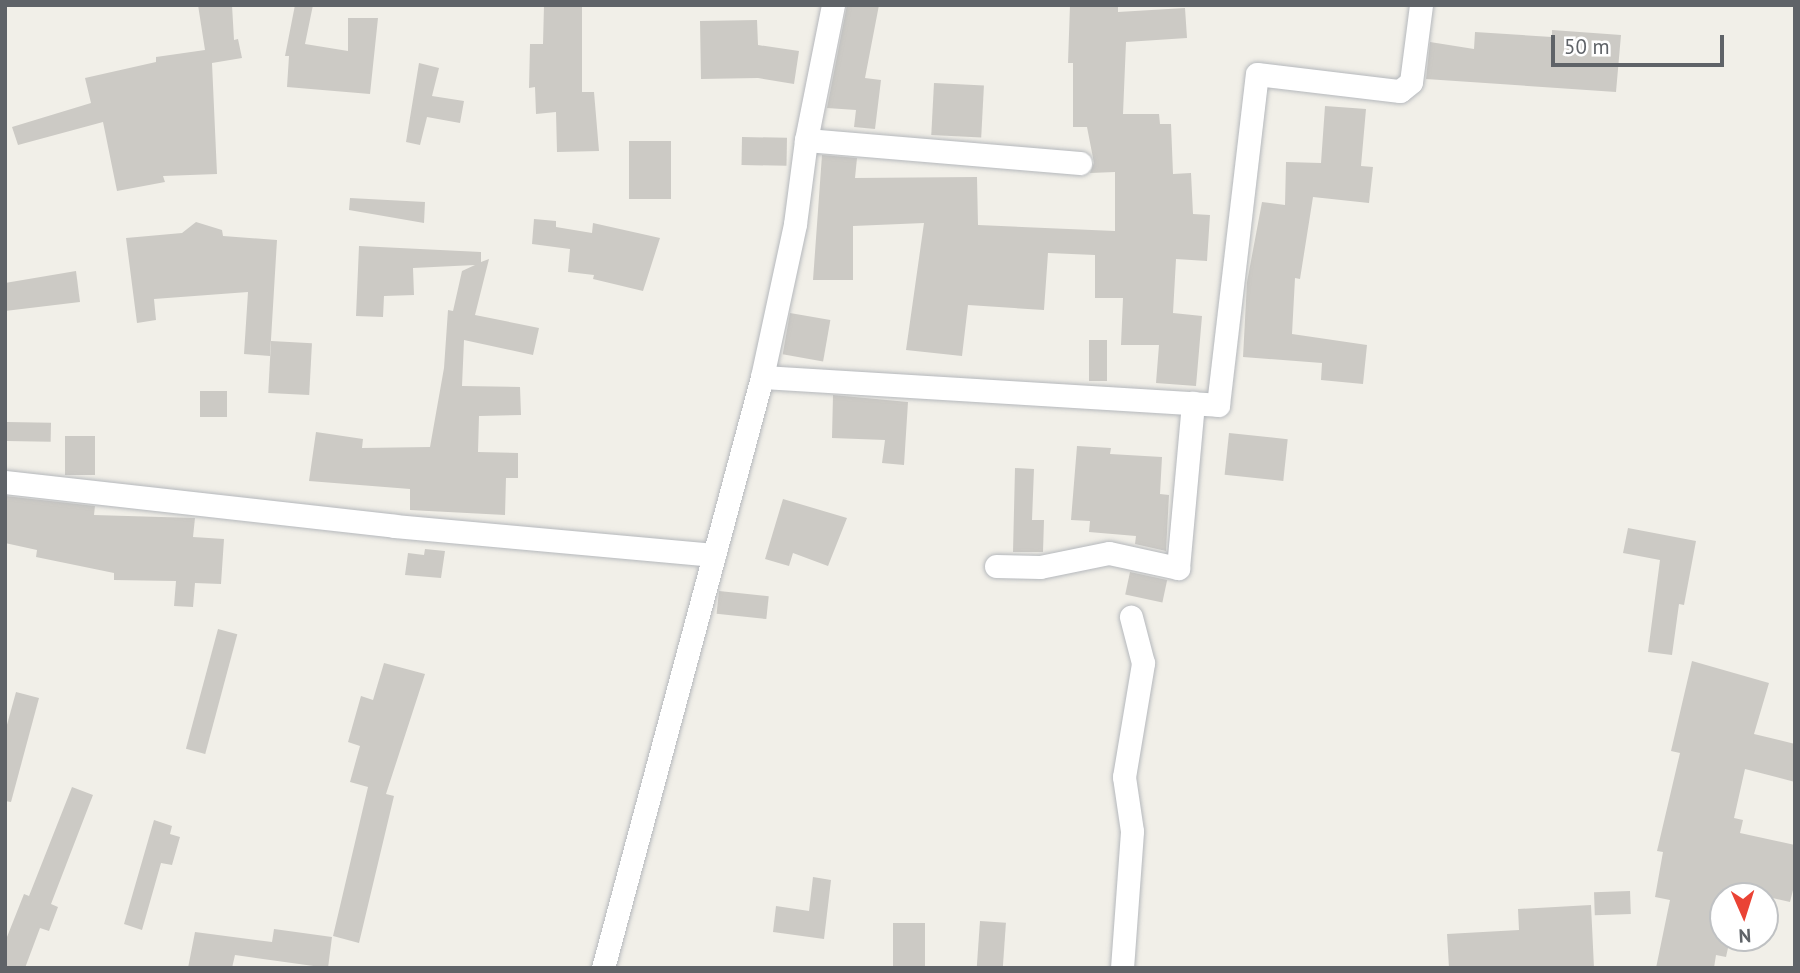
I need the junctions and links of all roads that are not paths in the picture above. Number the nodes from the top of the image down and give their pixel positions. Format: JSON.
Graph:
{"nodes":[{"id":1,"x":833,"y":5,"type":"edge"},
{"id":2,"x":1421,"y":5,"type":"edge"},
{"id":3,"x":806,"y":140,"type":"junction"},
{"id":4,"x":1080,"y":163,"type":"dead end"},
{"id":5,"x":762,"y":377,"type":"junction"},
{"id":6,"x":1193,"y":403,"type":"junction"},
{"id":7,"x":5,"y":482,"type":"edge"},
{"id":8,"x":715,"y":555,"type":"junction"},
{"id":9,"x":996,"y":566,"type":"dead end"},
{"id":10,"x":1131,"y":617,"type":"dead end"},
{"id":11,"x":603,"y":968,"type":"edge"},
{"id":12,"x":1122,"y":968,"type":"edge"}],
"edges":[{"from":1,"to":3,"type":"street"},
{"from":2,"to":6,"type":"street"},
{"from":3,"to":4,"type":"street"},
{"from":3,"to":5,"type":"street"},
{"from":5,"to":6,"type":"street"},
{"from":5,"to":8,"type":"street"},
{"from":6,"to":9,"type":"street"},
{"from":7,"to":8,"type":"street"},
{"from":8,"to":11,"type":"street"},
{"from":10,"to":12,"type":"street"}]}
